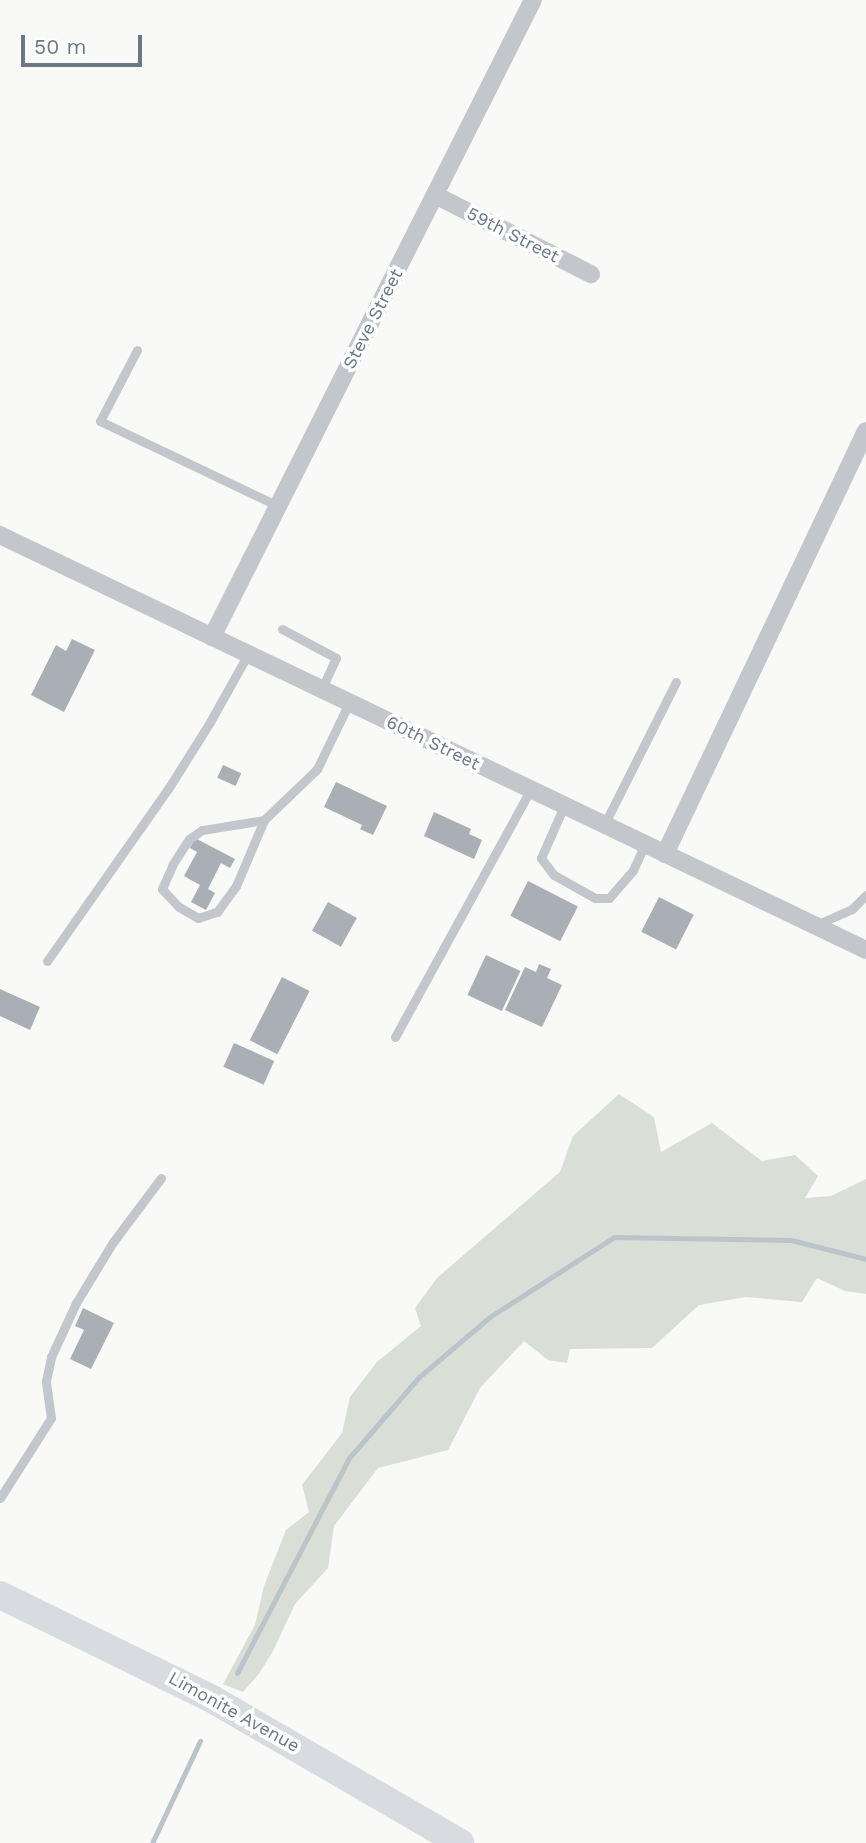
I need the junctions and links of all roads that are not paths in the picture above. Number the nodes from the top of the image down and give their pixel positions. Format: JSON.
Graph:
{"nodes":[{"id":1,"x":533,"y":0,"type":"edge"},
{"id":2,"x":435,"y":195,"type":"junction"},
{"id":3,"x":592,"y":274,"type":"dead end"},
{"id":4,"x":137,"y":350,"type":"dead end"},
{"id":5,"x":866,"y":431,"type":"edge"},
{"id":6,"x":278,"y":506,"type":"junction"},
{"id":7,"x":0,"y":535,"type":"edge"},
{"id":8,"x":282,"y":629,"type":"dead end"},
{"id":9,"x":212,"y":637,"type":"junction"},
{"id":10,"x":247,"y":654,"type":"junction"},
{"id":11,"x":676,"y":682,"type":"dead end"},
{"id":12,"x":321,"y":690,"type":"junction"},
{"id":13,"x":349,"y":703,"type":"junction"},
{"id":14,"x":530,"y":790,"type":"junction"},
{"id":15,"x":564,"y":806,"type":"junction"},
{"id":16,"x":264,"y":820,"type":"junction"},
{"id":17,"x":604,"y":825,"type":"junction"},
{"id":18,"x":645,"y":844,"type":"junction"},
{"id":19,"x":665,"y":854,"type":"junction"},
{"id":20,"x":866,"y":895,"type":"edge"},
{"id":21,"x":815,"y":925,"type":"junction"},
{"id":22,"x":866,"y":950,"type":"edge"},
{"id":23,"x":47,"y":961,"type":"dead end"},
{"id":24,"x":395,"y":1037,"type":"dead end"},
{"id":25,"x":161,"y":1178,"type":"dead end"},
{"id":26,"x":0,"y":1498,"type":"edge"},
{"id":27,"x":0,"y":1595,"type":"edge"},
{"id":28,"x":460,"y":1843,"type":"edge"}],
"edges":[{"from":1,"to":2,"type":"street","name":"Steve Street"},
{"from":2,"to":3,"type":"street","name":"59th Street"},
{"from":2,"to":6,"type":"street","name":"Steve Street"},
{"from":4,"to":6,"type":"lane"},
{"from":5,"to":19,"type":"street"},
{"from":6,"to":9,"type":"street","name":"Steve Street"},
{"from":7,"to":9,"type":"street","name":"60th Street"},
{"from":8,"to":12,"type":"lane"},
{"from":9,"to":10,"type":"street","name":"60th Street"},
{"from":10,"to":12,"type":"street","name":"60th Street"},
{"from":10,"to":23,"type":"lane"},
{"from":11,"to":17,"type":"lane"},
{"from":12,"to":13,"type":"street","name":"60th Street"},
{"from":13,"to":14,"type":"street","name":"60th Street"},
{"from":13,"to":16,"type":"lane"},
{"from":14,"to":15,"type":"street","name":"60th Street"},
{"from":14,"to":24,"type":"lane"},
{"from":15,"to":17,"type":"street","name":"60th Street"},
{"from":15,"to":18,"type":"lane"},
{"from":16,"to":16,"type":"lane"},
{"from":17,"to":18,"type":"street","name":"60th Street"},
{"from":18,"to":19,"type":"street","name":"60th Street"},
{"from":19,"to":21,"type":"street","name":"60th Street"},
{"from":20,"to":21,"type":"lane"},
{"from":21,"to":22,"type":"street","name":"60th Street"},
{"from":25,"to":26,"type":"lane"},
{"from":27,"to":28,"type":"main road","name":"Limonite Avenue"}]}
